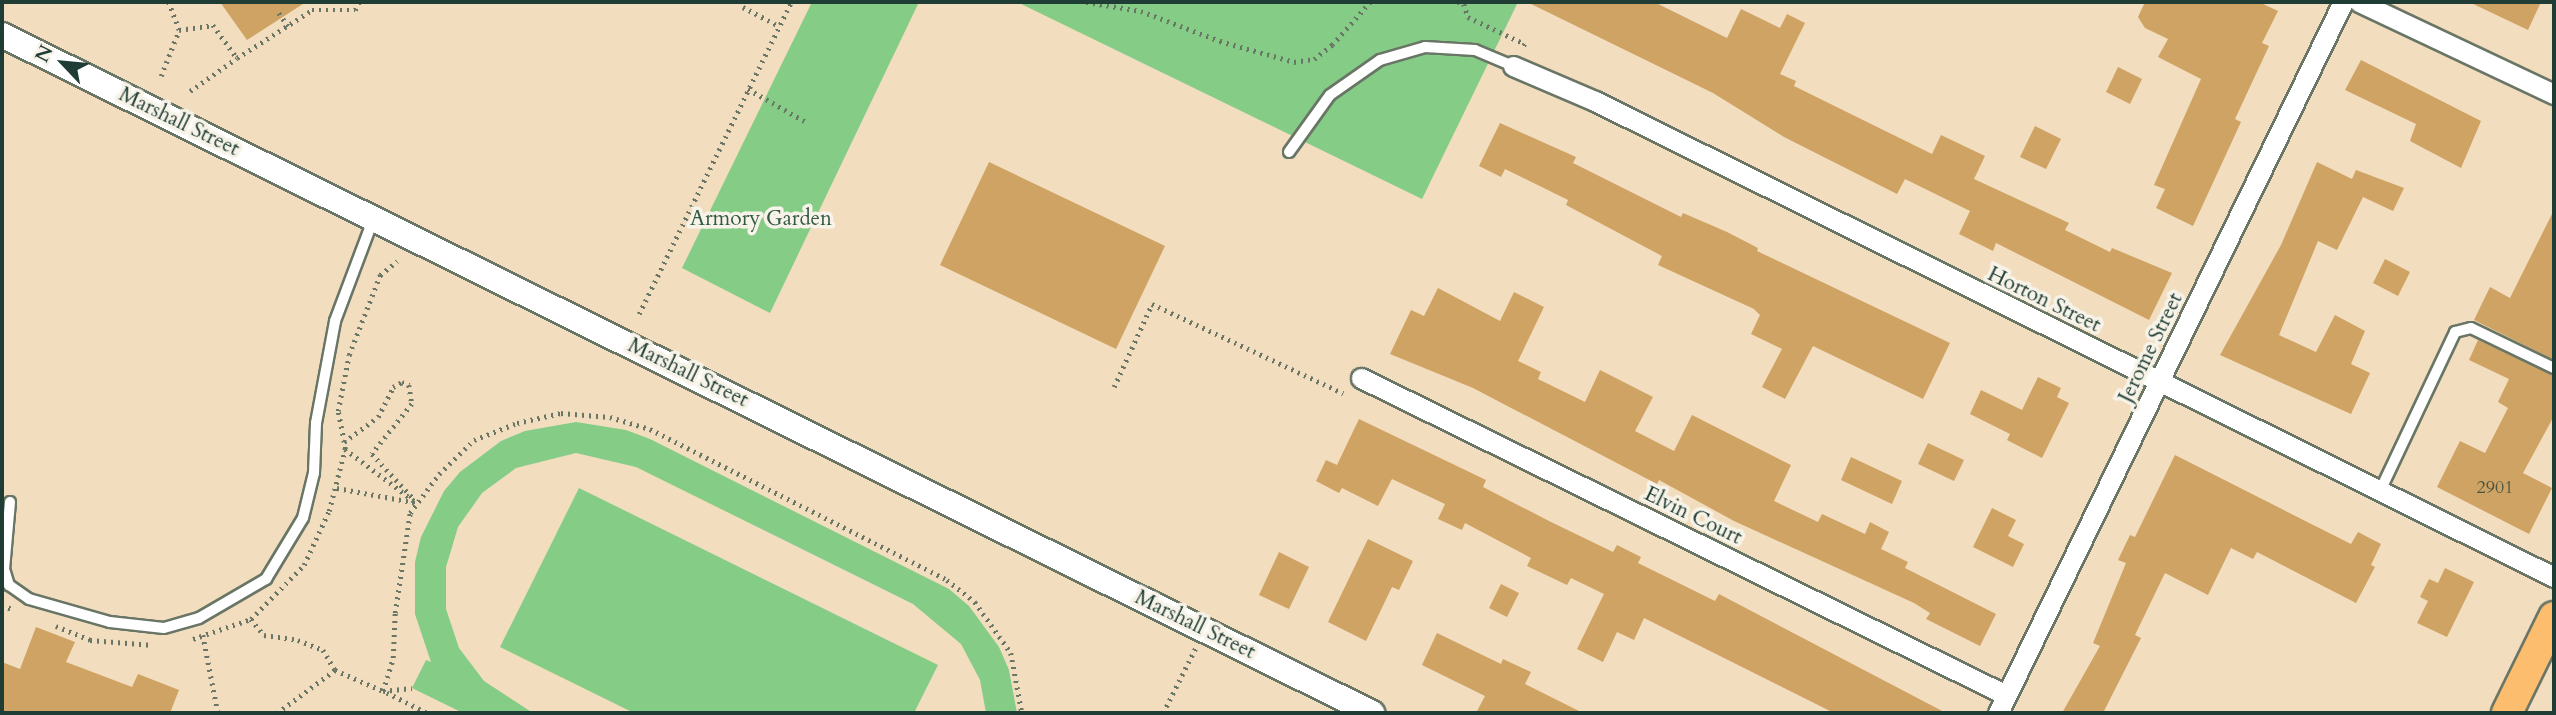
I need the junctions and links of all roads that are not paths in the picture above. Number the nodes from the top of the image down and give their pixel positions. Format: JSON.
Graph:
{"nodes":[{"id":1,"x":2343,"y":2,"type":"edge"},
{"id":2,"x":2359,"y":2,"type":"edge"},
{"id":3,"x":2,"y":35,"type":"edge"},
{"id":4,"x":1513,"y":66,"type":"joint"},
{"id":5,"x":2554,"y":94,"type":"edge"},
{"id":6,"x":1289,"y":152,"type":"dead end"},
{"id":7,"x":374,"y":218,"type":"junction"},
{"id":8,"x":2554,"y":368,"type":"edge"},
{"id":9,"x":1361,"y":378,"type":"dead end"},
{"id":10,"x":2160,"y":383,"type":"junction"},
{"id":11,"x":2380,"y":491,"type":"junction"},
{"id":12,"x":10,"y":502,"type":"dead end"},
{"id":13,"x":2554,"y":577,"type":"edge"},
{"id":14,"x":2554,"y":617,"type":"edge"},
{"id":15,"x":2547,"y":650,"type":"edge"},
{"id":16,"x":2006,"y":695,"type":"junction"},
{"id":17,"x":1372,"y":713,"type":"edge"},
{"id":18,"x":1997,"y":713,"type":"edge"},
{"id":19,"x":2507,"y":713,"type":"edge"}],
"edges":[{"from":1,"to":10,"type":"street","name":"Jerome Street"},
{"from":2,"to":5,"type":"street"},
{"from":3,"to":7,"type":"street","name":"Marshall Street"},
{"from":4,"to":6,"type":"lane"},
{"from":4,"to":10,"type":"street","name":"Horton Street"},
{"from":7,"to":12,"type":"lane"},
{"from":7,"to":17,"type":"street","name":"Marshall Street"},
{"from":8,"to":11,"type":"lane"},
{"from":9,"to":16,"type":"street","name":"Elvin Court"},
{"from":10,"to":11,"type":"street","name":"Horton Street"},
{"from":10,"to":16,"type":"street","name":"Jerome Street"},
{"from":11,"to":13,"type":"street","name":"Horton Street"},
{"from":14,"to":15,"type":"main road"},
{"from":15,"to":19,"type":"main road"},
{"from":16,"to":18,"type":"street","name":"Jerome Street"}]}
